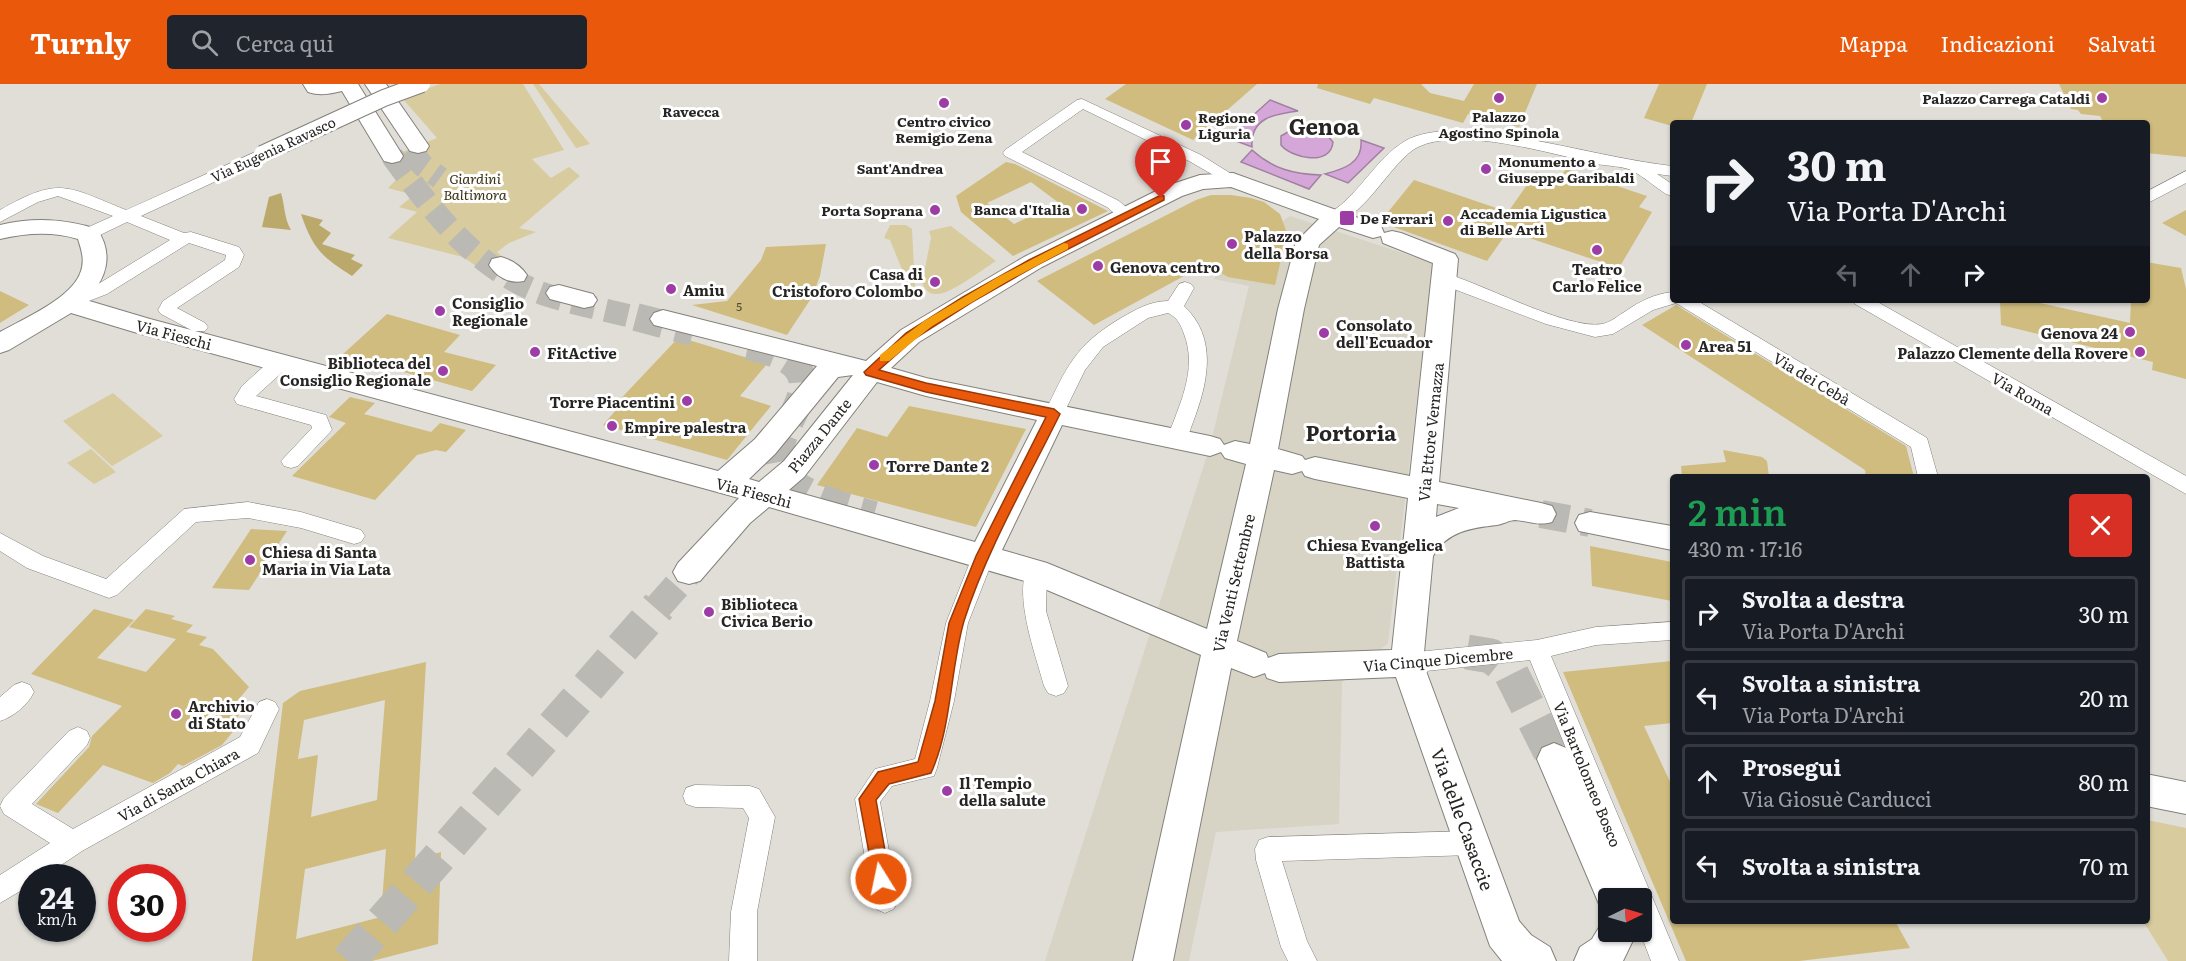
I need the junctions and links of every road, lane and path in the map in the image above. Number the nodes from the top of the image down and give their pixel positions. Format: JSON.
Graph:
{"nodes":[{"id":1,"x":313,"y":84,"type":"edge"},
{"id":2,"x":343,"y":84,"type":"edge"},
{"id":3,"x":348,"y":84,"type":"edge"},
{"id":4,"x":357,"y":84,"type":"edge"},
{"id":5,"x":375,"y":84,"type":"edge"},
{"id":6,"x":422,"y":84,"type":"edge"},
{"id":7,"x":405,"y":151,"type":"junction"},
{"id":8,"x":1637,"y":168,"type":"junction"},
{"id":9,"x":1670,"y":171,"type":"edge"},
{"id":10,"x":2186,"y":176,"type":"edge"},
{"id":11,"x":1233,"y":180,"type":"junction"},
{"id":12,"x":1670,"y":190,"type":"edge"},
{"id":13,"x":2150,"y":197,"type":"edge"},
{"id":14,"x":1127,"y":215,"type":"junction"},
{"id":15,"x":0,"y":217,"type":"edge"},
{"id":16,"x":126,"y":217,"type":"junction"},
{"id":17,"x":1336,"y":218,"type":"junction"},
{"id":18,"x":0,"y":232,"type":"edge"},
{"id":19,"x":88,"y":234,"type":"junction"},
{"id":20,"x":183,"y":239,"type":"junction"},
{"id":21,"x":1444,"y":279,"type":"junction"},
{"id":22,"x":1185,"y":288,"type":"dead end"},
{"id":23,"x":559,"y":293,"type":"dead end"},
{"id":24,"x":1670,"y":298,"type":"edge"},
{"id":25,"x":584,"y":300,"type":"dead end"},
{"id":26,"x":68,"y":303,"type":"junction"},
{"id":27,"x":1688,"y":303,"type":"edge"},
{"id":28,"x":1866,"y":303,"type":"edge"},
{"id":29,"x":1175,"y":308,"type":"junction"},
{"id":30,"x":663,"y":319,"type":"tunnel mouth"},
{"id":31,"x":199,"y":327,"type":"dead end"},
{"id":32,"x":0,"y":344,"type":"edge"},
{"id":33,"x":281,"y":362,"type":"junction"},
{"id":34,"x":862,"y":369,"type":"junction"},
{"id":35,"x":1054,"y":414,"type":"junction"},
{"id":36,"x":1177,"y":439,"type":"junction"},
{"id":37,"x":1236,"y":451,"type":"junction"},
{"id":38,"x":291,"y":461,"type":"dead end"},
{"id":39,"x":1927,"y":474,"type":"edge"},
{"id":40,"x":721,"y":483,"type":"junction"},
{"id":41,"x":2186,"y":486,"type":"edge"},
{"id":42,"x":1424,"y":490,"type":"junction"},
{"id":43,"x":764,"y":494,"type":"junction"},
{"id":44,"x":1590,"y":523,"type":"tunnel mouth"},
{"id":45,"x":354,"y":536,"type":"dead end"},
{"id":46,"x":1670,"y":538,"type":"edge"},
{"id":47,"x":0,"y":541,"type":"edge"},
{"id":48,"x":1418,"y":554,"type":"junction"},
{"id":49,"x":983,"y":556,"type":"junction"},
{"id":50,"x":690,"y":572,"type":"tunnel mouth"},
{"id":51,"x":1036,"y":572,"type":"junction"},
{"id":52,"x":1670,"y":631,"type":"edge"},
{"id":53,"x":1218,"y":648,"type":"junction"},
{"id":54,"x":1537,"y":650,"type":"junction"},
{"id":55,"x":1407,"y":663,"type":"junction"},
{"id":56,"x":1056,"y":686,"type":"dead end"},
{"id":57,"x":22,"y":692,"type":"dead end"},
{"id":58,"x":267,"y":709,"type":"dead end"},
{"id":59,"x":0,"y":711,"type":"edge"},
{"id":60,"x":78,"y":738,"type":"dead end"},
{"id":61,"x":1554,"y":759,"type":"tunnel mouth"},
{"id":62,"x":2150,"y":791,"type":"edge"},
{"id":63,"x":695,"y":796,"type":"dead end"},
{"id":64,"x":2186,"y":798,"type":"edge"},
{"id":65,"x":7,"y":803,"type":"edge"},
{"id":66,"x":73,"y":843,"type":"junction"},
{"id":67,"x":1471,"y":843,"type":"junction"},
{"id":68,"x":1611,"y":888,"type":"edge"},
{"id":69,"x":1629,"y":888,"type":"edge"},
{"id":70,"x":0,"y":890,"type":"edge"},
{"id":71,"x":885,"y":900,"type":"dead end"},
{"id":72,"x":1626,"y":942,"type":"edge"},
{"id":73,"x":743,"y":961,"type":"edge"},
{"id":74,"x":1153,"y":961,"type":"edge"},
{"id":75,"x":1303,"y":961,"type":"edge"},
{"id":76,"x":1536,"y":961,"type":"edge"},
{"id":77,"x":1594,"y":961,"type":"edge"}],
"edges":[{"from":1,"to":2,"type":"street"},
{"from":3,"to":7,"type":"street"},
{"from":4,"to":7,"type":"street"},
{"from":5,"to":7,"type":"street"},
{"from":6,"to":16,"type":"street","name":"Via Eugenia Ravasco","bridge":true},
{"from":8,"to":9,"type":"street"},
{"from":8,"to":12,"type":"street"},
{"from":8,"to":17,"type":"street"},
{"from":10,"to":13,"type":"street"},
{"from":11,"to":14,"type":"street","name":"Piazza Dante"},
{"from":11,"to":14,"type":"street"},
{"from":11,"to":17,"type":"street","name":"Via Ettore Vernazza"},
{"from":14,"to":34,"type":"street","name":"Piazza Dante"},
{"from":15,"to":16,"type":"street"},
{"from":16,"to":19,"type":"street","name":"Via Eugenia Ravasco"},
{"from":16,"to":20,"type":"street"},
{"from":17,"to":21,"type":"street","name":"Via Ettore Vernazza"},
{"from":17,"to":37,"type":"street","name":"Via Venti Settembre"},
{"from":18,"to":19,"type":"street"},
{"from":19,"to":26,"type":"street"},
{"from":20,"to":26,"type":"street"},
{"from":20,"to":31,"type":"street"},
{"from":21,"to":24,"type":"street"},
{"from":21,"to":42,"type":"street","name":"Via Ettore Vernazza"},
{"from":22,"to":29,"type":"street"},
{"from":23,"to":25,"type":"street"},
{"from":26,"to":32,"type":"street"},
{"from":26,"to":33,"type":"street","name":"Via Fieschi"},
{"from":27,"to":39,"type":"street","name":"Via dei Cebà"},
{"from":28,"to":41,"type":"street","name":"Via Roma"},
{"from":29,"to":35,"type":"street"},
{"from":29,"to":36,"type":"street"},
{"from":30,"to":34,"type":"street"},
{"from":33,"to":38,"type":"street"},
{"from":33,"to":40,"type":"street","name":"Via Fieschi"},
{"from":34,"to":35,"type":"street"},
{"from":34,"to":40,"type":"street","name":"Piazza Dante"},
{"from":34,"to":43,"type":"street","name":"Piazza Dante"},
{"from":35,"to":36,"type":"street"},
{"from":35,"to":49,"type":"street"},
{"from":36,"to":37,"type":"street"},
{"from":37,"to":42,"type":"street"},
{"from":37,"to":53,"type":"street","name":"Via Venti Settembre"},
{"from":40,"to":43,"type":"street","name":"Via Fieschi"},
{"from":42,"to":48,"type":"street","name":"Via Ettore Vernazza"},
{"from":42,"to":48,"type":"street"},
{"from":43,"to":49,"type":"street","name":"Via Fieschi"},
{"from":43,"to":50,"type":"street","name":"Piazza Dante"},
{"from":44,"to":46,"type":"street"},
{"from":45,"to":47,"type":"street"},
{"from":48,"to":55,"type":"street","name":"Via Ettore Vernazza"},
{"from":49,"to":51,"type":"street","name":"Via Fieschi"},
{"from":49,"to":71,"type":"street"},
{"from":51,"to":53,"type":"street","name":"Via Fieschi"},
{"from":51,"to":56,"type":"street"},
{"from":52,"to":54,"type":"street","name":"Via Cinque Dicembre"},
{"from":53,"to":55,"type":"street","name":"Via Cinque Dicembre"},
{"from":53,"to":74,"type":"street","name":"Via Venti Settembre"},
{"from":54,"to":55,"type":"street","name":"Via Cinque Dicembre"},
{"from":54,"to":69,"type":"street","name":"Via Bartolomeo Bosco"},
{"from":55,"to":67,"type":"street","name":"Via delle Casaccie"},
{"from":57,"to":59,"type":"street"},
{"from":58,"to":66,"type":"street","name":"Via di Santa Chiara"},
{"from":60,"to":65,"type":"street"},
{"from":61,"to":68,"type":"street"},
{"from":62,"to":64,"type":"street"},
{"from":63,"to":73,"type":"street"},
{"from":65,"to":66,"type":"street"},
{"from":66,"to":70,"type":"street","name":"Via di Santa Chiara"},
{"from":67,"to":75,"type":"street"},
{"from":67,"to":76,"type":"street","name":"Via delle Casaccie"},
{"from":72,"to":77,"type":"street"}]}
